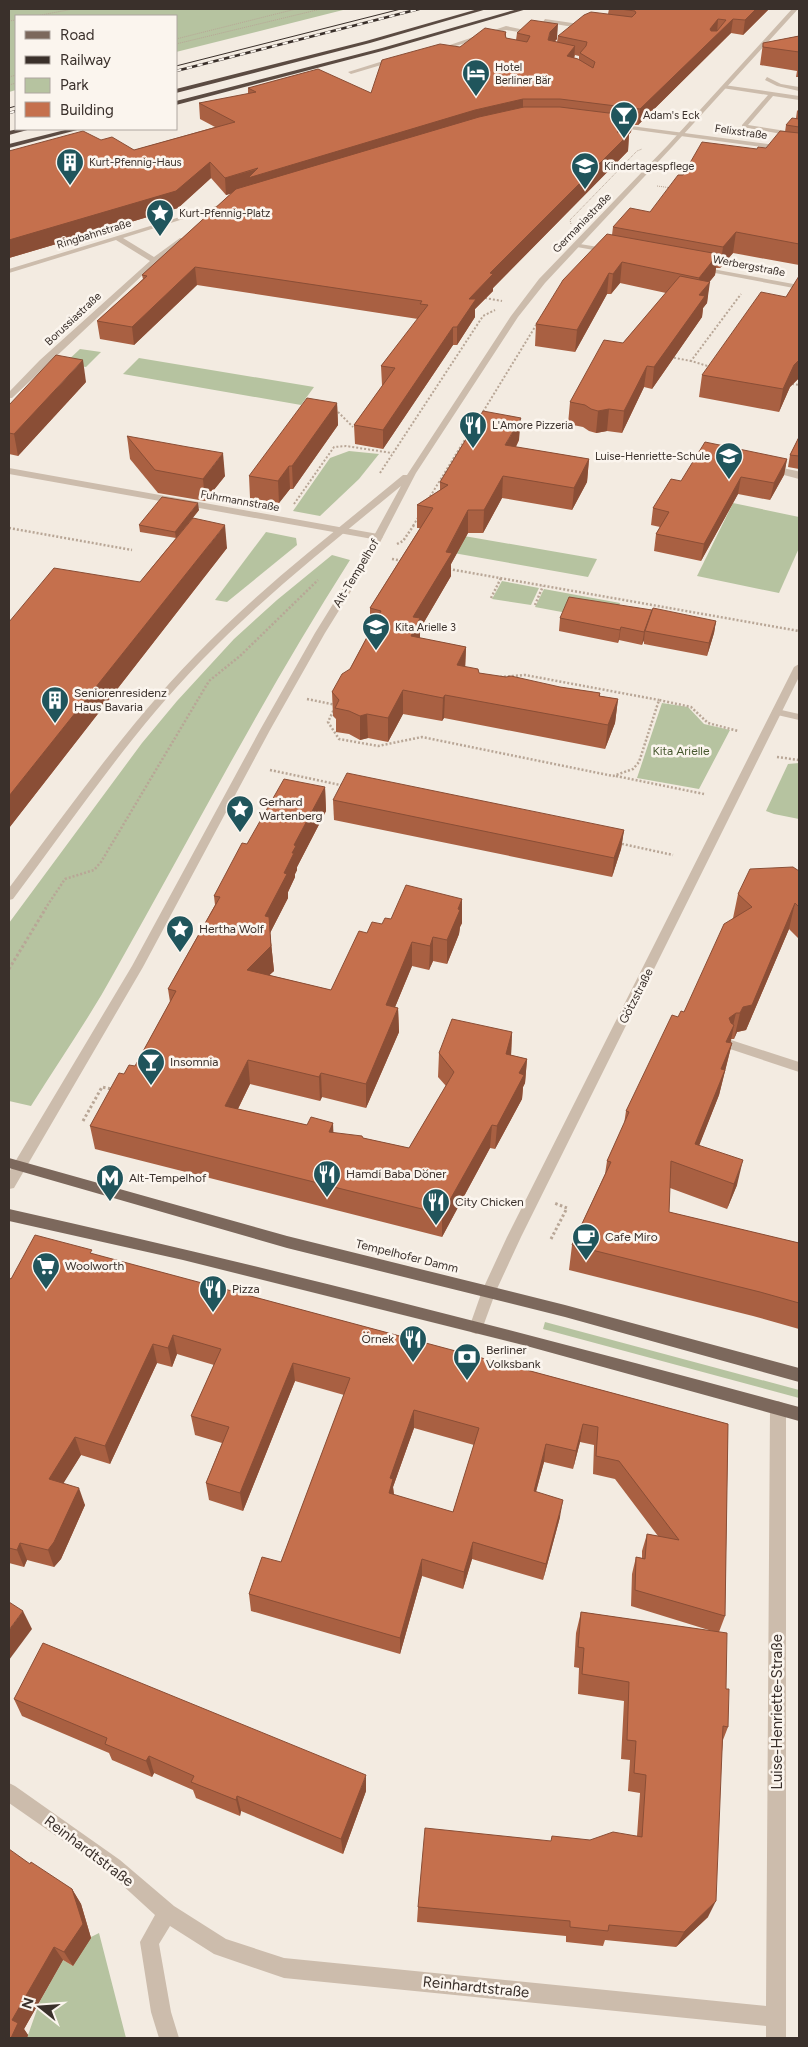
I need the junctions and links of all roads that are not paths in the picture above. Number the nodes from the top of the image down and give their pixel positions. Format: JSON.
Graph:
{"nodes":[{"id":1,"x":484,"y":9,"type":"edge"},
{"id":2,"x":524,"y":9,"type":"edge"},
{"id":3,"x":795,"y":9,"type":"edge"},
{"id":4,"x":545,"y":21,"type":"edge"},
{"id":5,"x":593,"y":23,"type":"edge"},
{"id":6,"x":579,"y":26,"type":"junction"},
{"id":7,"x":528,"y":32,"type":"junction"},
{"id":8,"x":572,"y":33,"type":"edge"},
{"id":9,"x":547,"y":35,"type":"edge"},
{"id":10,"x":522,"y":38,"type":"edge"},
{"id":11,"x":427,"y":50,"type":"edge"},
{"id":12,"x":398,"y":58,"type":"edge"},
{"id":13,"x":351,"y":72,"type":"dead end"},
{"id":14,"x":767,"y":80,"type":"dead end"},
{"id":15,"x":724,"y":87,"type":"junction"},
{"id":16,"x":799,"y":89,"type":"edge"},
{"id":17,"x":178,"y":90,"type":"edge"},
{"id":18,"x":772,"y":94,"type":"junction"},
{"id":19,"x":799,"y":98,"type":"edge"},
{"id":20,"x":178,"y":102,"type":"edge"},
{"id":21,"x":607,"y":125,"type":"edge"},
{"id":22,"x":22,"y":130,"type":"edge"},
{"id":23,"x":73,"y":130,"type":"edge"},
{"id":24,"x":9,"y":133,"type":"edge"},
{"id":25,"x":790,"y":133,"type":"junction"},
{"id":26,"x":680,"y":134,"type":"junction"},
{"id":27,"x":799,"y":135,"type":"edge"},
{"id":28,"x":9,"y":146,"type":"edge"},
{"id":29,"x":784,"y":148,"type":"junction"},
{"id":30,"x":799,"y":150,"type":"edge"},
{"id":31,"x":238,"y":201,"type":"edge"},
{"id":32,"x":192,"y":215,"type":"junction"},
{"id":33,"x":199,"y":222,"type":"edge"},
{"id":34,"x":186,"y":235,"type":"edge"},
{"id":35,"x":117,"y":238,"type":"junction"},
{"id":36,"x":577,"y":245,"type":"junction"},
{"id":37,"x":618,"y":253,"type":"edge"},
{"id":38,"x":156,"y":260,"type":"junction"},
{"id":39,"x":695,"y":267,"type":"edge"},
{"id":40,"x":9,"y":271,"type":"edge"},
{"id":41,"x":799,"y":287,"type":"edge"},
{"id":42,"x":9,"y":396,"type":"edge"},
{"id":43,"x":756,"y":465,"type":"edge"},
{"id":44,"x":9,"y":471,"type":"edge"},
{"id":45,"x":412,"y":472,"type":"junction"},
{"id":46,"x":799,"y":476,"type":"edge"},
{"id":47,"x":342,"y":530,"type":"junction"},
{"id":48,"x":378,"y":537,"type":"junction"},
{"id":49,"x":799,"y":667,"type":"edge"},
{"id":50,"x":777,"y":712,"type":"junction"},
{"id":51,"x":799,"y":717,"type":"edge"},
{"id":52,"x":9,"y":896,"type":"edge"},
{"id":53,"x":731,"y":1045,"type":"edge"},
{"id":54,"x":799,"y":1068,"type":"edge"},
{"id":55,"x":14,"y":1164,"type":"edge"},
{"id":56,"x":9,"y":1184,"type":"edge"},
{"id":57,"x":9,"y":1215,"type":"edge"},
{"id":58,"x":489,"y":1291,"type":"junction"},
{"id":59,"x":476,"y":1328,"type":"junction"},
{"id":60,"x":799,"y":1375,"type":"edge"},
{"id":61,"x":778,"y":1408,"type":"junction"},
{"id":62,"x":799,"y":1414,"type":"edge"},
{"id":63,"x":9,"y":1792,"type":"edge"},
{"id":64,"x":167,"y":1913,"type":"junction"},
{"id":65,"x":776,"y":2017,"type":"junction"},
{"id":66,"x":169,"y":2038,"type":"edge"},
{"id":67,"x":776,"y":2038,"type":"edge"}],
"edges":[{"from":1,"to":17,"type":"highway"},
{"from":2,"to":20,"type":"highway"},
{"from":3,"to":15,"type":"street","name":"Germaniastraße"},
{"from":4,"to":6,"type":"street"},
{"from":5,"to":6,"type":"street"},
{"from":6,"to":8,"type":"street"},
{"from":7,"to":9,"type":"street"},
{"from":7,"to":10,"type":"street"},
{"from":7,"to":11,"type":"street"},
{"from":12,"to":13,"type":"street"},
{"from":14,"to":16,"type":"street"},
{"from":15,"to":18,"type":"street"},
{"from":15,"to":26,"type":"street","name":"Germaniastraße"},
{"from":18,"to":19,"type":"street"},
{"from":18,"to":25,"type":"street"},
{"from":21,"to":26,"type":"street"},
{"from":22,"to":24,"type":"highway"},
{"from":23,"to":28,"type":"highway"},
{"from":25,"to":27,"type":"street"},
{"from":25,"to":29,"type":"street"},
{"from":26,"to":29,"type":"street","name":"Felixstraße"},
{"from":26,"to":36,"type":"street","name":"Germaniastraße"},
{"from":29,"to":30,"type":"street","name":"Felixstraße"},
{"from":31,"to":32,"type":"street","name":"Ringbahnstraße"},
{"from":32,"to":33,"type":"street"},
{"from":32,"to":35,"type":"street","name":"Ringbahnstraße"},
{"from":34,"to":38,"type":"street","name":"Borussiastraße"},
{"from":35,"to":38,"type":"street"},
{"from":35,"to":40,"type":"street","name":"Ringbahnstraße"},
{"from":36,"to":37,"type":"street"},
{"from":36,"to":45,"type":"street","name":"Germaniastraße"},
{"from":38,"to":42,"type":"street","name":"Borussiastraße"},
{"from":39,"to":41,"type":"street","name":"Werbergstraße"},
{"from":43,"to":46,"type":"street"},
{"from":44,"to":47,"type":"street","name":"Fuhrmannstraße"},
{"from":45,"to":47,"type":"street"},
{"from":45,"to":48,"type":"street","name":"Alt-Tempelhof"},
{"from":47,"to":48,"type":"street","name":"Fuhrmannstraße"},
{"from":47,"to":52,"type":"street"},
{"from":48,"to":55,"type":"street","name":"Alt-Tempelhof"},
{"from":49,"to":50,"type":"street","name":"Götzstraße"},
{"from":50,"to":51,"type":"street"},
{"from":50,"to":58,"type":"street","name":"Götzstraße"},
{"from":53,"to":54,"type":"street"},
{"from":55,"to":56,"type":"street","name":"Alt-Tempelhof"},
{"from":55,"to":58,"type":"main road","name":"Tempelhofer Damm"},
{"from":57,"to":59,"type":"main road"},
{"from":58,"to":59,"type":"street","name":"Götzstraße"},
{"from":58,"to":60,"type":"main road","name":"Tempelhofer Damm"},
{"from":59,"to":61,"type":"main road"},
{"from":61,"to":62,"type":"main road"},
{"from":61,"to":65,"type":"street","name":"Luise-Henriette-Straße"},
{"from":63,"to":64,"type":"street","name":"Reinhardtstraße"},
{"from":64,"to":65,"type":"street","name":"Reinhardtstraße"},
{"from":64,"to":66,"type":"street"},
{"from":65,"to":67,"type":"street"}]}
